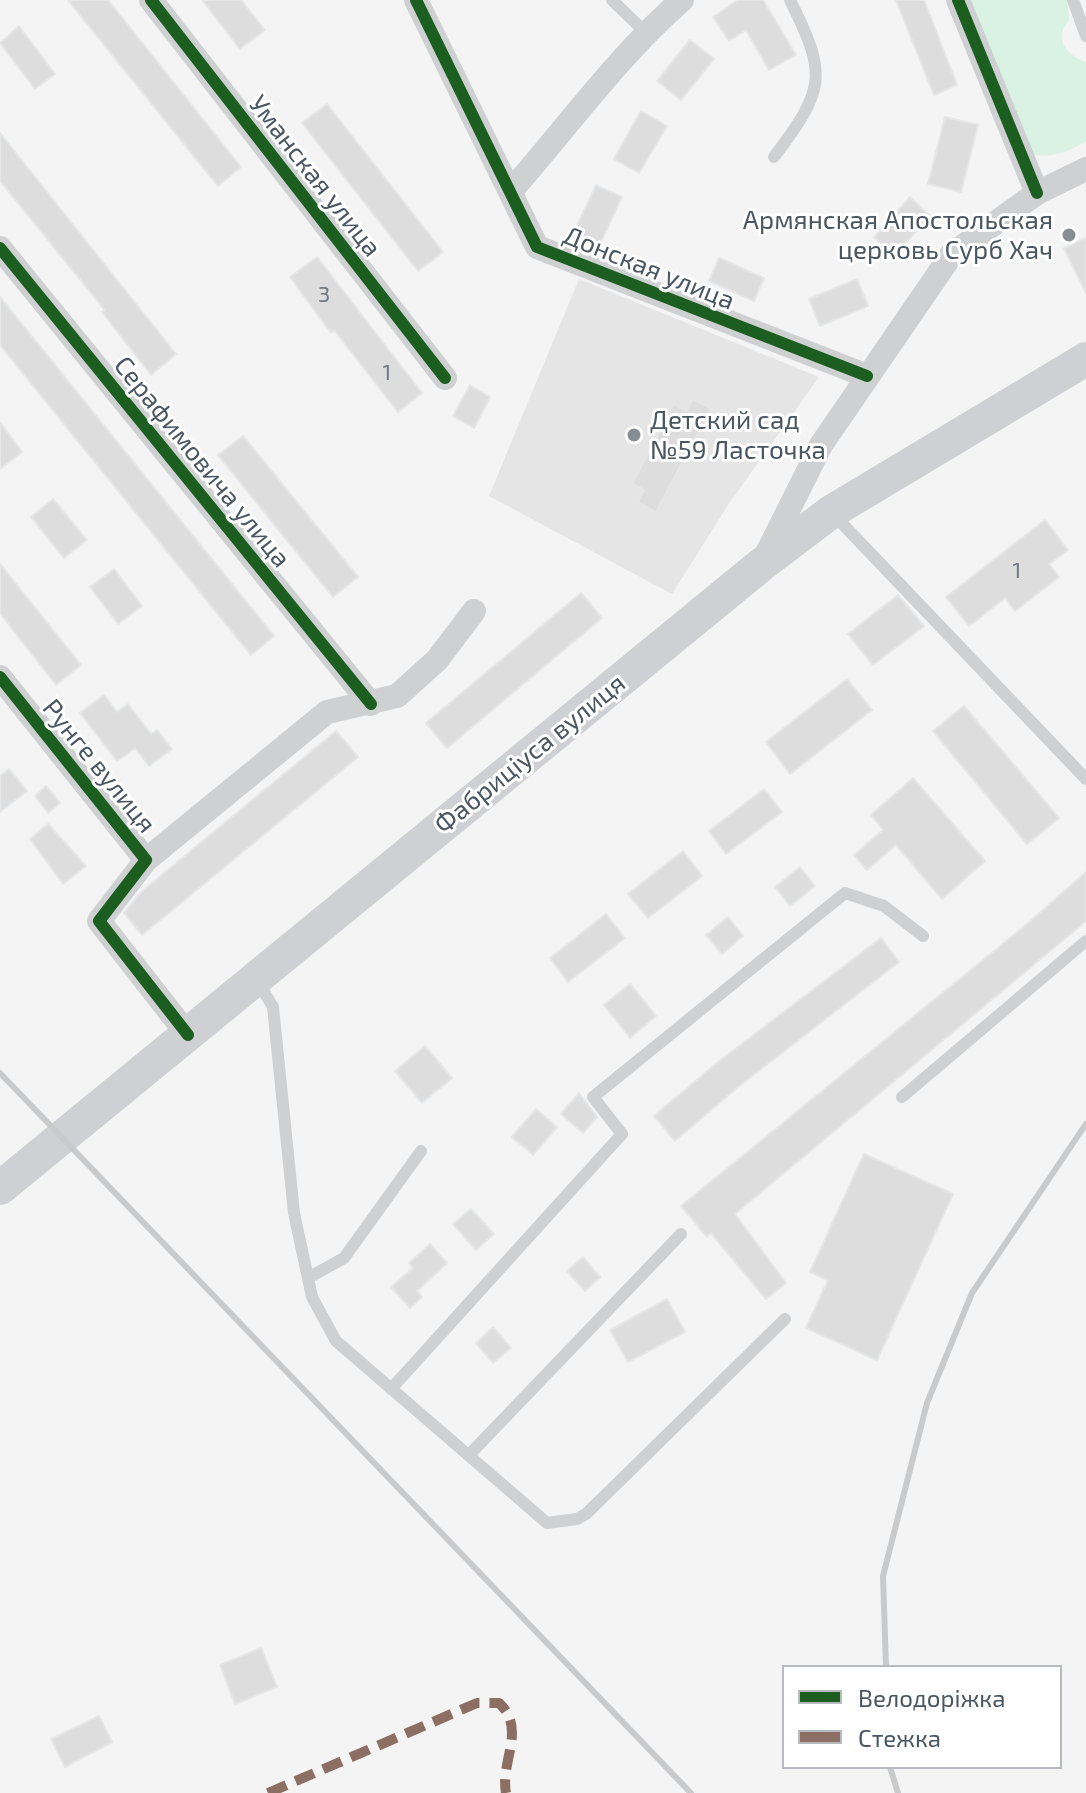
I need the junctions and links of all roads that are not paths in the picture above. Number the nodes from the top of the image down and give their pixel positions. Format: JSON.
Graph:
{"nodes":[{"id":1,"x":151,"y":0,"type":"edge"},
{"id":2,"x":416,"y":0,"type":"edge"},
{"id":3,"x":612,"y":0,"type":"edge"},
{"id":4,"x":682,"y":0,"type":"edge"},
{"id":5,"x":790,"y":0,"type":"edge"},
{"id":6,"x":958,"y":0,"type":"edge"},
{"id":7,"x":1073,"y":0,"type":"edge"},
{"id":8,"x":645,"y":32,"type":"junction"},
{"id":9,"x":1086,"y":36,"type":"edge"},
{"id":10,"x":774,"y":157,"type":"dead end"},
{"id":11,"x":1086,"y":169,"type":"edge"},
{"id":12,"x":511,"y":191,"type":"junction"},
{"id":13,"x":1037,"y":193,"type":"junction"},
{"id":14,"x":0,"y":248,"type":"edge"},
{"id":15,"x":1086,"y":359,"type":"edge"},
{"id":16,"x":867,"y":376,"type":"junction"},
{"id":17,"x":445,"y":378,"type":"dead end"},
{"id":18,"x":831,"y":512,"type":"junction"},
{"id":19,"x":761,"y":565,"type":"junction"},
{"id":20,"x":474,"y":611,"type":"dead end"},
{"id":21,"x":0,"y":677,"type":"edge"},
{"id":22,"x":371,"y":704,"type":"junction"},
{"id":23,"x":1086,"y":779,"type":"edge"},
{"id":24,"x":146,"y":860,"type":"junction"},
{"id":25,"x":923,"y":936,"type":"dead end"},
{"id":26,"x":1086,"y":941,"type":"edge"},
{"id":27,"x":256,"y":978,"type":"junction"},
{"id":28,"x":188,"y":1035,"type":"junction"},
{"id":29,"x":902,"y":1097,"type":"dead end"},
{"id":30,"x":421,"y":1151,"type":"dead end"},
{"id":31,"x":0,"y":1188,"type":"edge"},
{"id":32,"x":681,"y":1234,"type":"dead end"},
{"id":33,"x":308,"y":1278,"type":"junction"},
{"id":34,"x":785,"y":1319,"type":"dead end"},
{"id":35,"x":391,"y":1389,"type":"junction"},
{"id":36,"x":469,"y":1455,"type":"junction"}],
"edges":[{"from":1,"to":17,"type":"street","name":"Уманская улица"},
{"from":2,"to":12,"type":"street","name":"Донская улица"},
{"from":3,"to":8,"type":"lane"},
{"from":4,"to":8,"type":"street"},
{"from":5,"to":10,"type":"lane"},
{"from":6,"to":13,"type":"street"},
{"from":7,"to":9,"type":"lane"},
{"from":8,"to":12,"type":"street"},
{"from":11,"to":13,"type":"street"},
{"from":12,"to":16,"type":"street","name":"Донская улица"},
{"from":13,"to":16,"type":"street"},
{"from":14,"to":22,"type":"street","name":"Серафимовича улица"},
{"from":15,"to":18,"type":"main road","name":"Фабриціуса вулиця"},
{"from":16,"to":19,"type":"street"},
{"from":18,"to":19,"type":"main road","name":"Фабриціуса вулиця"},
{"from":18,"to":23,"type":"lane"},
{"from":19,"to":27,"type":"main road","name":"Фабриціуса вулиця"},
{"from":20,"to":22,"type":"street"},
{"from":21,"to":24,"type":"street","name":"Рунге вулиця"},
{"from":22,"to":24,"type":"street"},
{"from":24,"to":28,"type":"street","name":"Рунге вулиця"},
{"from":25,"to":35,"type":"lane"},
{"from":26,"to":29,"type":"lane"},
{"from":27,"to":28,"type":"main road","name":"Фабриціуса вулиця"},
{"from":27,"to":33,"type":"lane"},
{"from":28,"to":31,"type":"main road","name":"Фабриціуса вулиця"},
{"from":30,"to":33,"type":"lane"},
{"from":32,"to":36,"type":"lane"},
{"from":33,"to":35,"type":"lane"},
{"from":34,"to":36,"type":"lane"},
{"from":35,"to":36,"type":"lane"}]}
